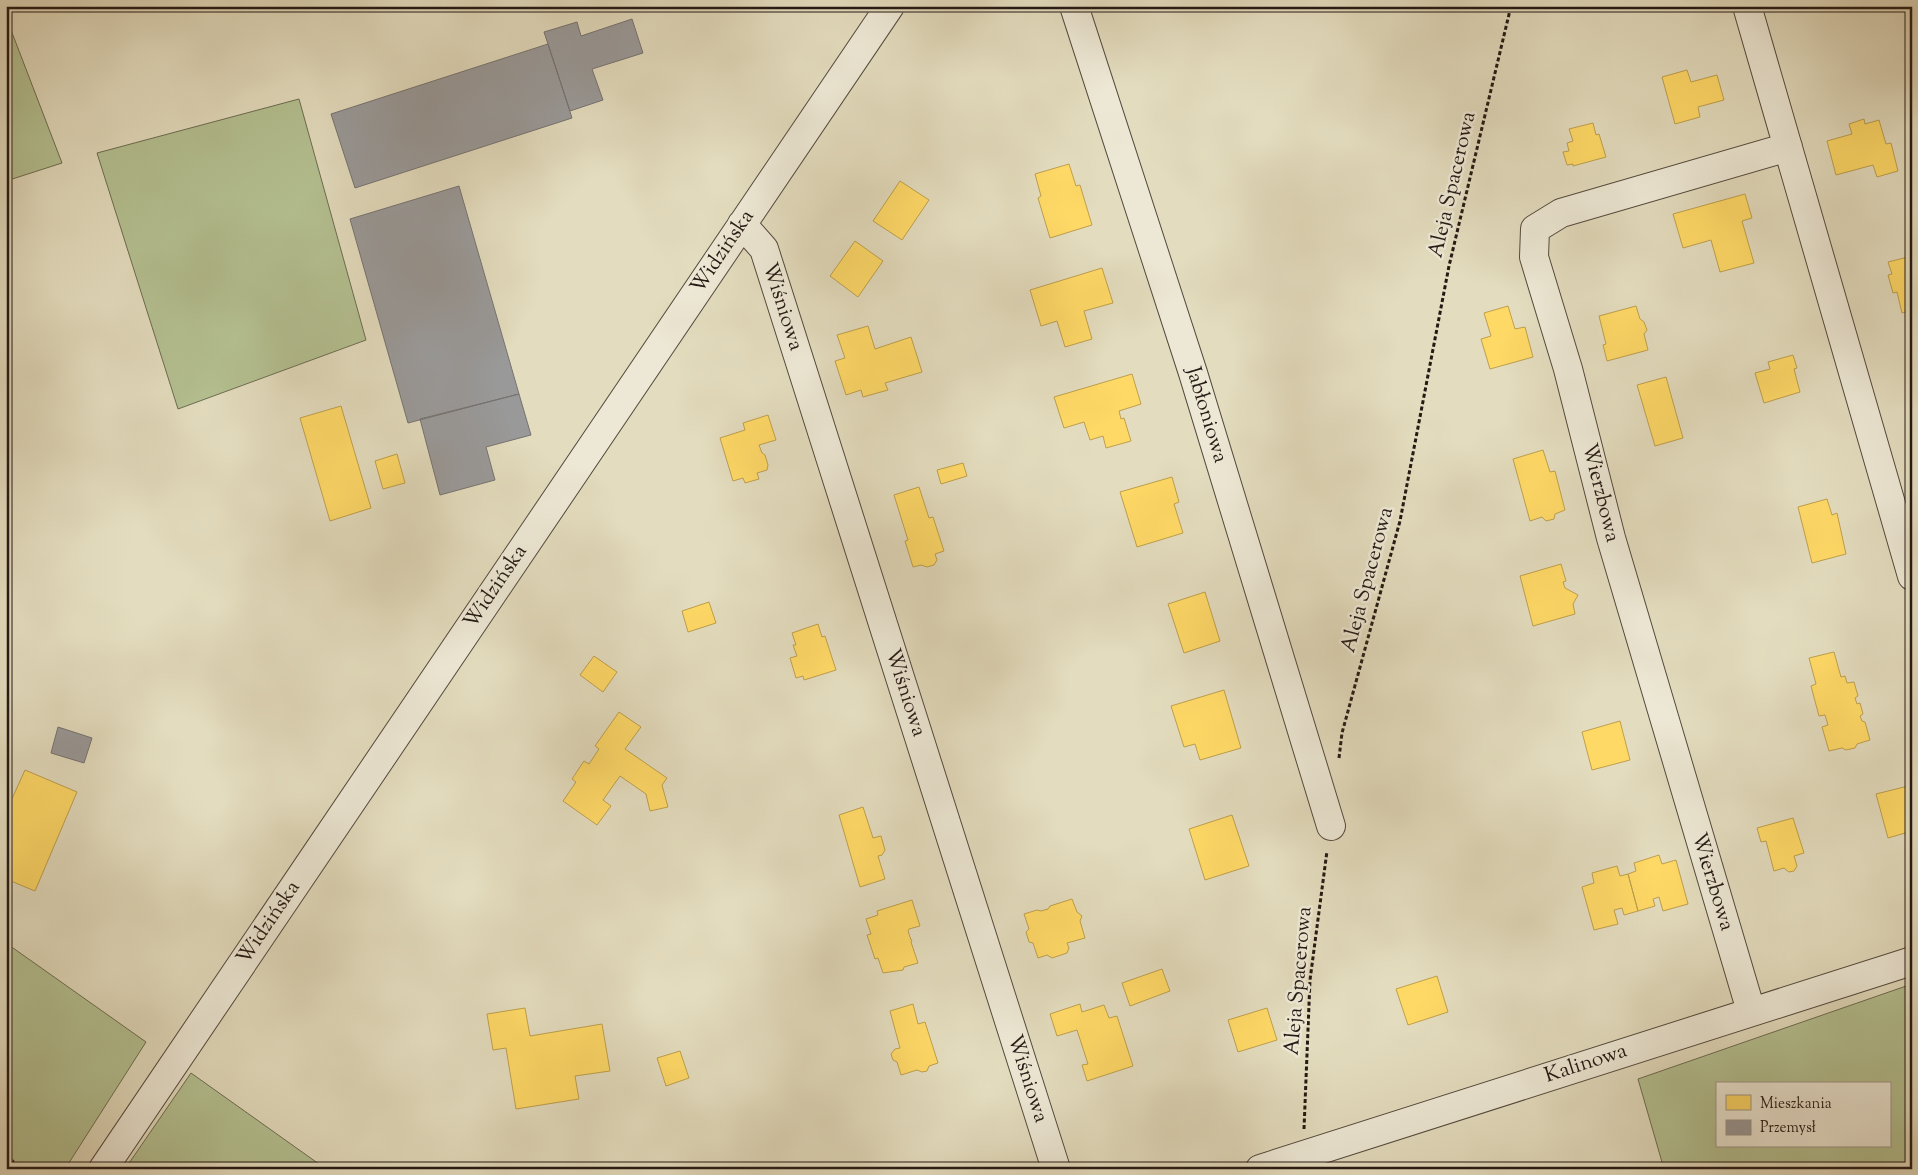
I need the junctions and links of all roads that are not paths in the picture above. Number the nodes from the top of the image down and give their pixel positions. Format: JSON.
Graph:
{"nodes":[{"id":1,"x":890,"y":6,"type":"edge"},
{"id":2,"x":1074,"y":6,"type":"edge"},
{"id":3,"x":1747,"y":6,"type":"edge"},
{"id":4,"x":1788,"y":147,"type":"junction"},
{"id":5,"x":742,"y":224,"type":"junction"},
{"id":6,"x":1912,"y":576,"type":"edge"},
{"id":7,"x":1331,"y":826,"type":"road end"},
{"id":8,"x":1912,"y":961,"type":"edge"},
{"id":9,"x":1751,"y":1011,"type":"junction"},
{"id":10,"x":103,"y":1169,"type":"edge"},
{"id":11,"x":1056,"y":1169,"type":"edge"},
{"id":12,"x":1260,"y":1169,"type":"edge"}],
"edges":[{"from":1,"to":5,"type":"street","name":"Widzińska"},
{"from":2,"to":7,"type":"street","name":"Jabłoniowa"},
{"from":3,"to":4,"type":"street"},
{"from":4,"to":6,"type":"street"},
{"from":4,"to":9,"type":"street","name":"Wierzbowa"},
{"from":5,"to":10,"type":"street","name":"Widzińska"},
{"from":5,"to":11,"type":"street","name":"Wiśniowa"},
{"from":8,"to":9,"type":"street","name":"Kalinowa"},
{"from":9,"to":12,"type":"street","name":"Kalinowa"}]}
